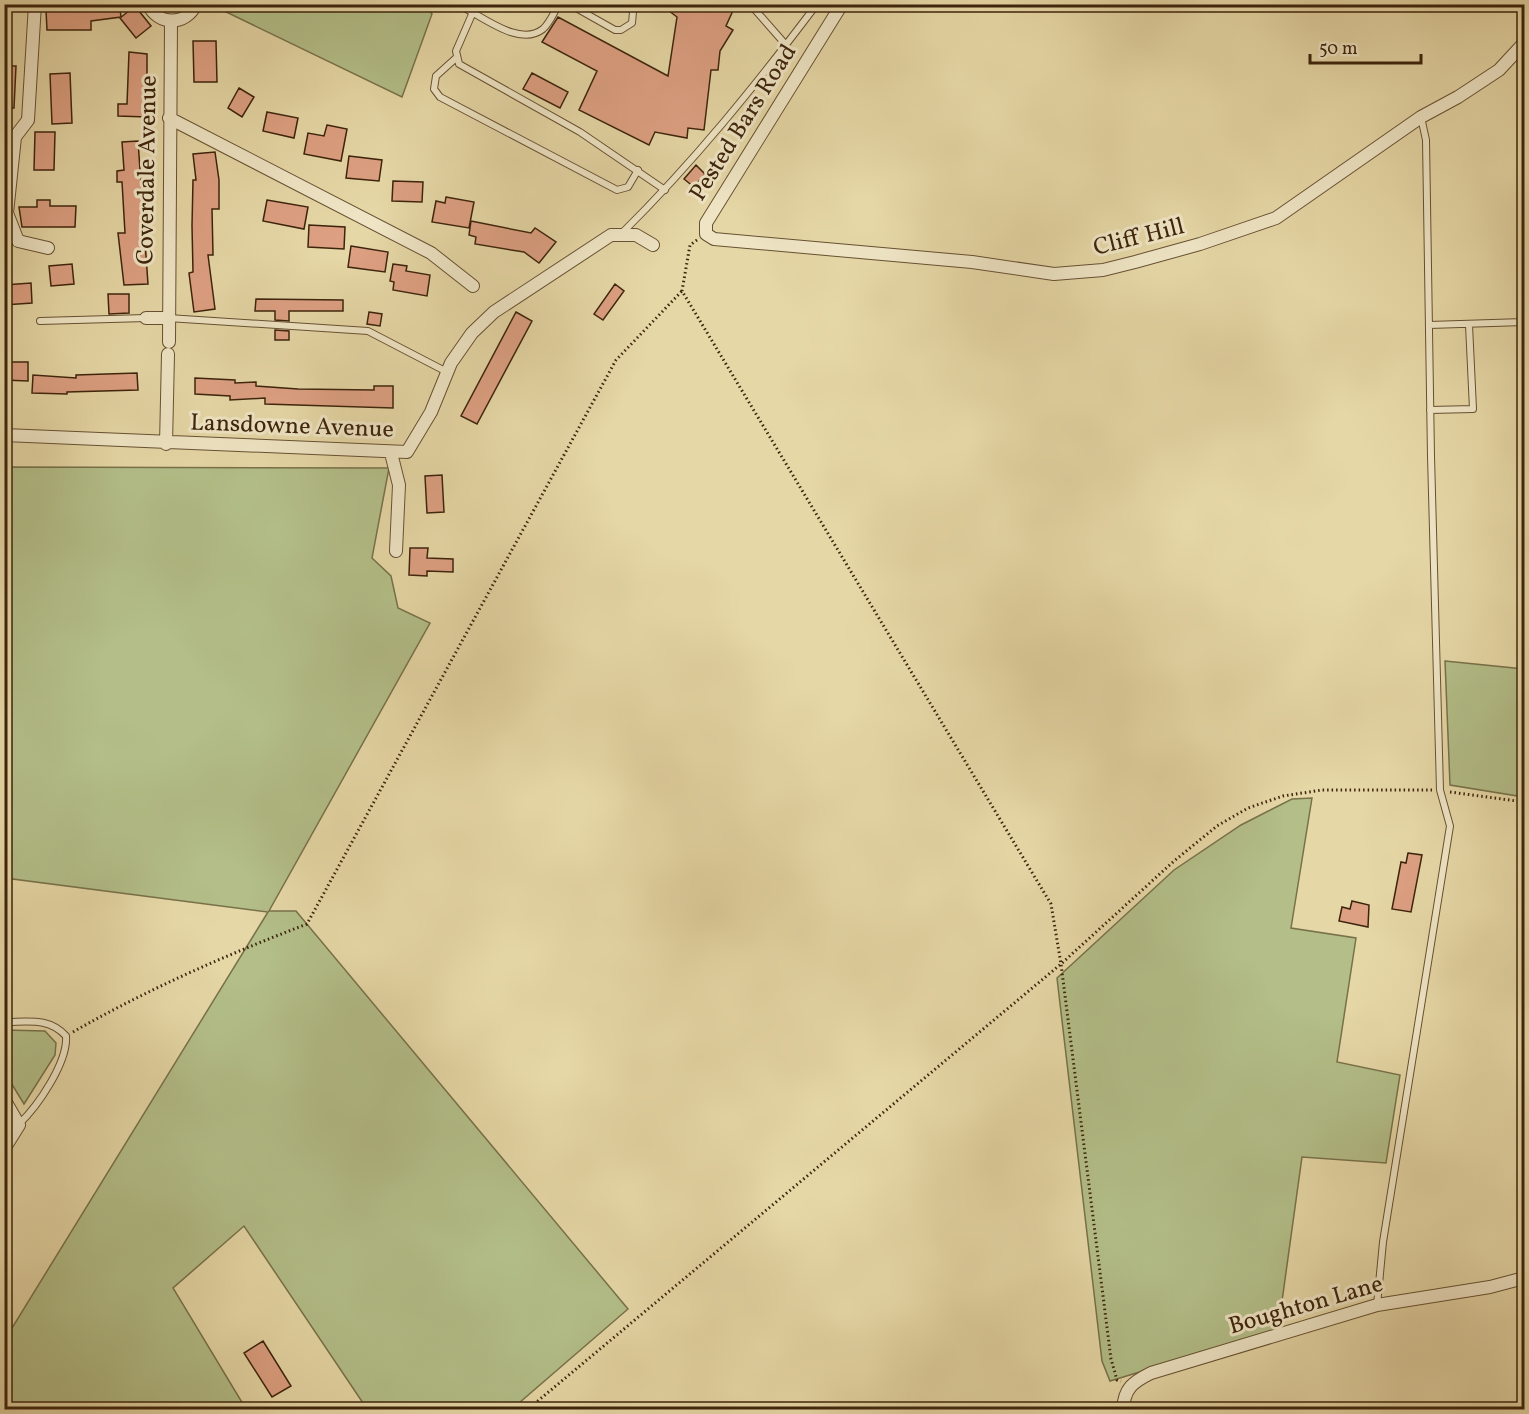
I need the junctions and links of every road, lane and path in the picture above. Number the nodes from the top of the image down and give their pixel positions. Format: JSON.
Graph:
{"nodes":[{"id":1,"x":35,"y":4,"type":"edge"},
{"id":2,"x":148,"y":4,"type":"edge"},
{"id":3,"x":196,"y":4,"type":"edge"},
{"id":4,"x":457,"y":4,"type":"edge"},
{"id":5,"x":559,"y":4,"type":"edge"},
{"id":6,"x":569,"y":4,"type":"edge"},
{"id":7,"x":627,"y":4,"type":"edge"},
{"id":8,"x":750,"y":4,"type":"edge"},
{"id":9,"x":817,"y":4,"type":"edge"},
{"id":10,"x":842,"y":4,"type":"edge"},
{"id":11,"x":473,"y":12,"type":"junction"},
{"id":12,"x":171,"y":22,"type":"junction"},
{"id":13,"x":1524,"y":43,"type":"edge"},
{"id":14,"x":786,"y":45,"type":"junction"},
{"id":15,"x":456,"y":58,"type":"junction"},
{"id":16,"x":1421,"y":117,"type":"junction"},
{"id":17,"x":169,"y":118,"type":"junction"},
{"id":18,"x":638,"y":170,"type":"junction"},
{"id":19,"x":665,"y":190,"type":"junction"},
{"id":20,"x":621,"y":234,"type":"junction"},
{"id":21,"x":706,"y":234,"type":"junction"},
{"id":22,"x":653,"y":245,"type":"dead end"},
{"id":23,"x":48,"y":248,"type":"dead end"},
{"id":24,"x":473,"y":286,"type":"dead end"},
{"id":25,"x":682,"y":291,"type":"junction"},
{"id":26,"x":146,"y":318,"type":"joint"},
{"id":27,"x":168,"y":318,"type":"junction"},
{"id":28,"x":40,"y":321,"type":"dead end"},
{"id":29,"x":1524,"y":322,"type":"edge"},
{"id":30,"x":1430,"y":325,"type":"junction"},
{"id":31,"x":1469,"y":325,"type":"junction"},
{"id":32,"x":447,"y":372,"type":"junction"},
{"id":33,"x":1430,"y":410,"type":"junction"},
{"id":34,"x":4,"y":435,"type":"edge"},
{"id":35,"x":166,"y":444,"type":"junction"},
{"id":36,"x":391,"y":453,"type":"junction"},
{"id":37,"x":396,"y":551,"type":"dead end"},
{"id":38,"x":1440,"y":790,"type":"junction"},
{"id":39,"x":1524,"y":802,"type":"edge"},
{"id":40,"x":1061,"y":964,"type":"junction"},
{"id":41,"x":4,"y":1022,"type":"edge"},
{"id":42,"x":66,"y":1035,"type":"junction"},
{"id":43,"x":4,"y":1099,"type":"edge"},
{"id":44,"x":19,"y":1125,"type":"junction"},
{"id":45,"x":4,"y":1149,"type":"edge"},
{"id":46,"x":1524,"y":1278,"type":"edge"},
{"id":47,"x":1377,"y":1305,"type":"junction"},
{"id":48,"x":1131,"y":1383,"type":"junction"},
{"id":49,"x":527,"y":1410,"type":"edge"},
{"id":50,"x":1123,"y":1410,"type":"edge"}],
"edges":[{"from":1,"to":23,"type":"street"},
{"from":2,"to":12,"type":"street"},
{"from":3,"to":12,"type":"street"},
{"from":4,"to":11,"type":"lane"},
{"from":5,"to":11,"type":"lane"},
{"from":6,"to":7,"type":"lane"},
{"from":8,"to":14,"type":"lane"},
{"from":9,"to":14,"type":"lane"},
{"from":10,"to":21,"type":"street","name":"Pested Bars Road"},
{"from":11,"to":15,"type":"lane"},
{"from":12,"to":17,"type":"street","name":"Coverdale Avenue"},
{"from":13,"to":16,"type":"street","name":"Cliff Hill"},
{"from":14,"to":19,"type":"lane"},
{"from":15,"to":18,"type":"lane"},
{"from":15,"to":18,"type":"lane"},
{"from":16,"to":21,"type":"street","name":"Cliff Hill"},
{"from":16,"to":30,"type":"lane"},
{"from":17,"to":24,"type":"street"},
{"from":17,"to":27,"type":"street","name":"Coverdale Avenue"},
{"from":18,"to":19,"type":"lane"},
{"from":19,"to":20,"type":"lane"},
{"from":20,"to":22,"type":"street"},
{"from":20,"to":32,"type":"street","name":"Lansdowne Avenue"},
{"from":21,"to":25,"type":"path"},
{"from":25,"to":40,"type":"path"},
{"from":25,"to":42,"type":"path"},
{"from":26,"to":27,"type":"street"},
{"from":26,"to":28,"type":"lane"},
{"from":27,"to":32,"type":"lane"},
{"from":27,"to":35,"type":"street","name":"Coverdale Avenue"},
{"from":29,"to":31,"type":"lane"},
{"from":30,"to":31,"type":"lane"},
{"from":30,"to":33,"type":"lane"},
{"from":31,"to":33,"type":"lane"},
{"from":32,"to":36,"type":"street","name":"Lansdowne Avenue"},
{"from":33,"to":38,"type":"lane"},
{"from":34,"to":35,"type":"street","name":"Lansdowne Avenue"},
{"from":35,"to":36,"type":"street","name":"Lansdowne Avenue"},
{"from":36,"to":37,"type":"street"},
{"from":38,"to":39,"type":"path"},
{"from":38,"to":40,"type":"path"},
{"from":38,"to":47,"type":"lane"},
{"from":40,"to":48,"type":"path"},
{"from":40,"to":49,"type":"path"},
{"from":41,"to":42,"type":"lane"},
{"from":42,"to":44,"type":"lane"},
{"from":43,"to":44,"type":"street"},
{"from":44,"to":45,"type":"street"},
{"from":46,"to":47,"type":"street","name":"Boughton Lane"},
{"from":47,"to":48,"type":"street","name":"Boughton Lane"},
{"from":48,"to":50,"type":"street"}]}
